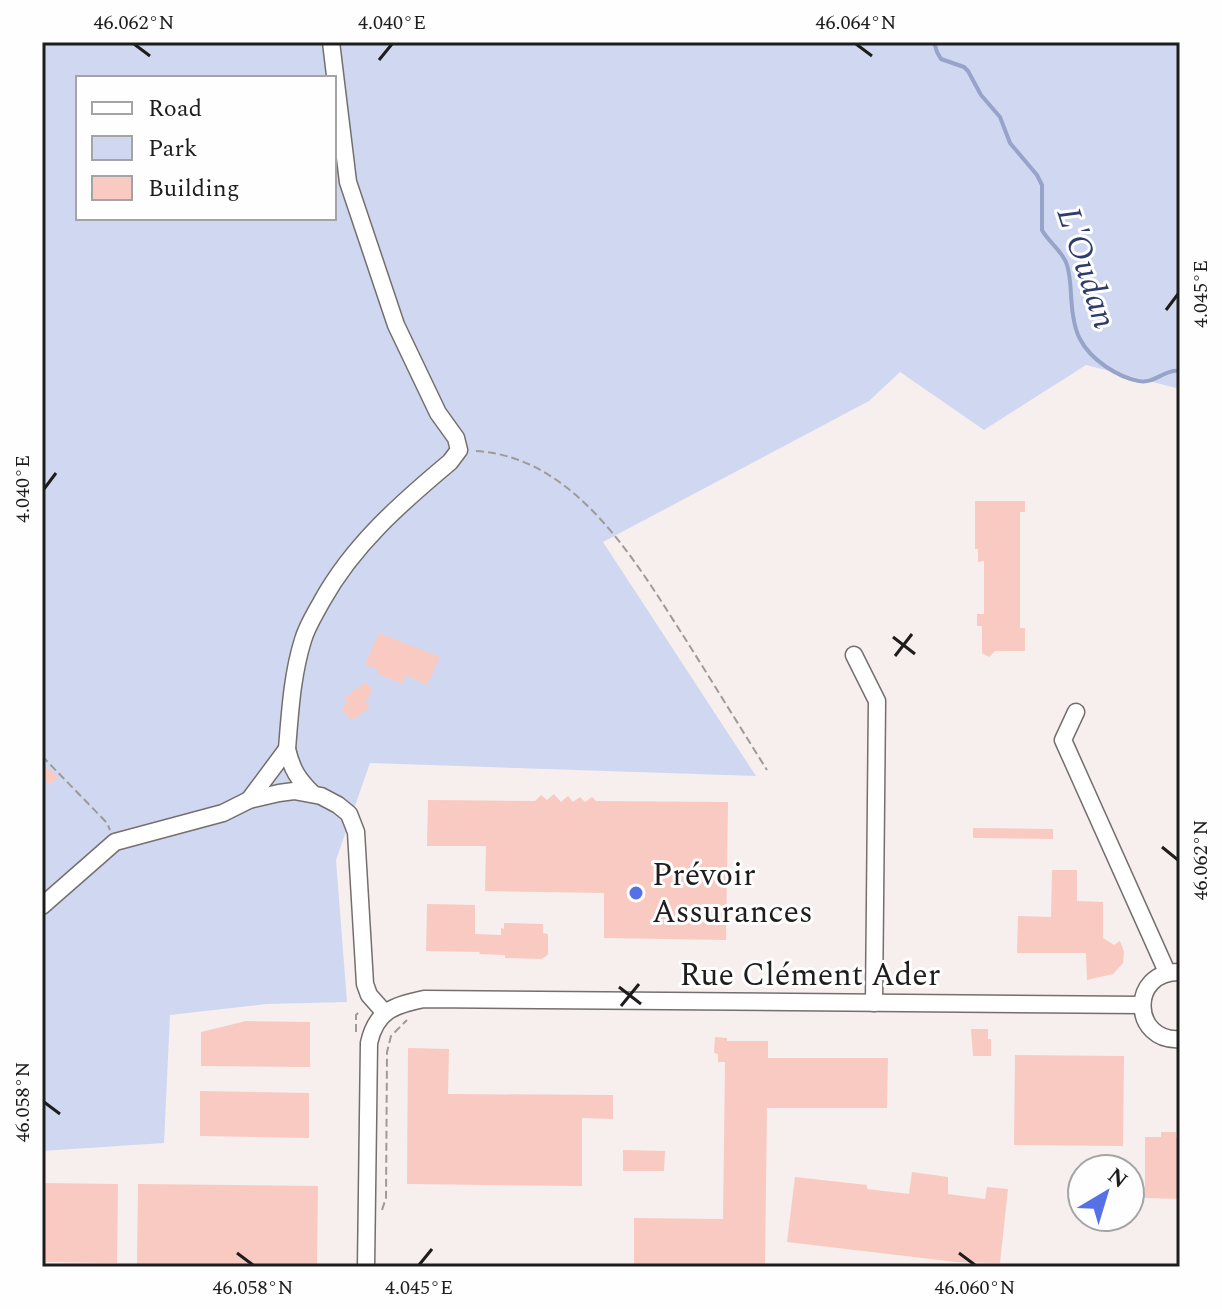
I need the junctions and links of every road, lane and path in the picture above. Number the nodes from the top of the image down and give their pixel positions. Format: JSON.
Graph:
{"nodes":[{"id":1,"x":331,"y":42,"type":"edge"},
{"id":2,"x":335,"y":76,"type":"edge"},
{"id":3,"x":336,"y":83,"type":"edge"},
{"id":4,"x":459,"y":450,"type":"junction"},
{"id":5,"x":854,"y":655,"type":"dead end"},
{"id":6,"x":1076,"y":712,"type":"dead end"},
{"id":7,"x":287,"y":749,"type":"junction"},
{"id":8,"x":42,"y":756,"type":"edge"},
{"id":9,"x":767,"y":770,"type":"dead end"},
{"id":10,"x":313,"y":794,"type":"junction"},
{"id":11,"x":249,"y":800,"type":"junction"},
{"id":12,"x":115,"y":842,"type":"junction"},
{"id":13,"x":42,"y":906,"type":"edge"},
{"id":14,"x":1174,"y":972,"type":"edge"},
{"id":15,"x":874,"y":1003,"type":"junction"},
{"id":16,"x":1142,"y":1005,"type":"junction"},
{"id":17,"x":383,"y":1015,"type":"junction"},
{"id":18,"x":410,"y":1018,"type":"dead end"},
{"id":19,"x":1180,"y":1039,"type":"edge"},
{"id":20,"x":356,"y":1040,"type":"dead end"},
{"id":21,"x":367,"y":1221,"type":"junction"},
{"id":22,"x":366,"y":1267,"type":"edge"}],
"edges":[{"from":1,"to":2,"type":"street"},
{"from":3,"to":4,"type":"street"},
{"from":4,"to":7,"type":"street"},
{"from":4,"to":9,"type":"path"},
{"from":5,"to":15,"type":"street"},
{"from":6,"to":14,"type":"street"},
{"from":7,"to":10,"type":"street"},
{"from":7,"to":11,"type":"street"},
{"from":8,"to":12,"type":"path"},
{"from":10,"to":11,"type":"street"},
{"from":10,"to":17,"type":"street"},
{"from":11,"to":12,"type":"street"},
{"from":12,"to":13,"type":"street"},
{"from":14,"to":16,"type":"street"},
{"from":15,"to":16,"type":"street","name":"Rue Clément Ader"},
{"from":15,"to":17,"type":"street","name":"Rue Clément Ader"},
{"from":16,"to":19,"type":"street"},
{"from":17,"to":20,"type":"path"},
{"from":17,"to":21,"type":"street"},
{"from":18,"to":21,"type":"path"},
{"from":21,"to":22,"type":"street"}]}
